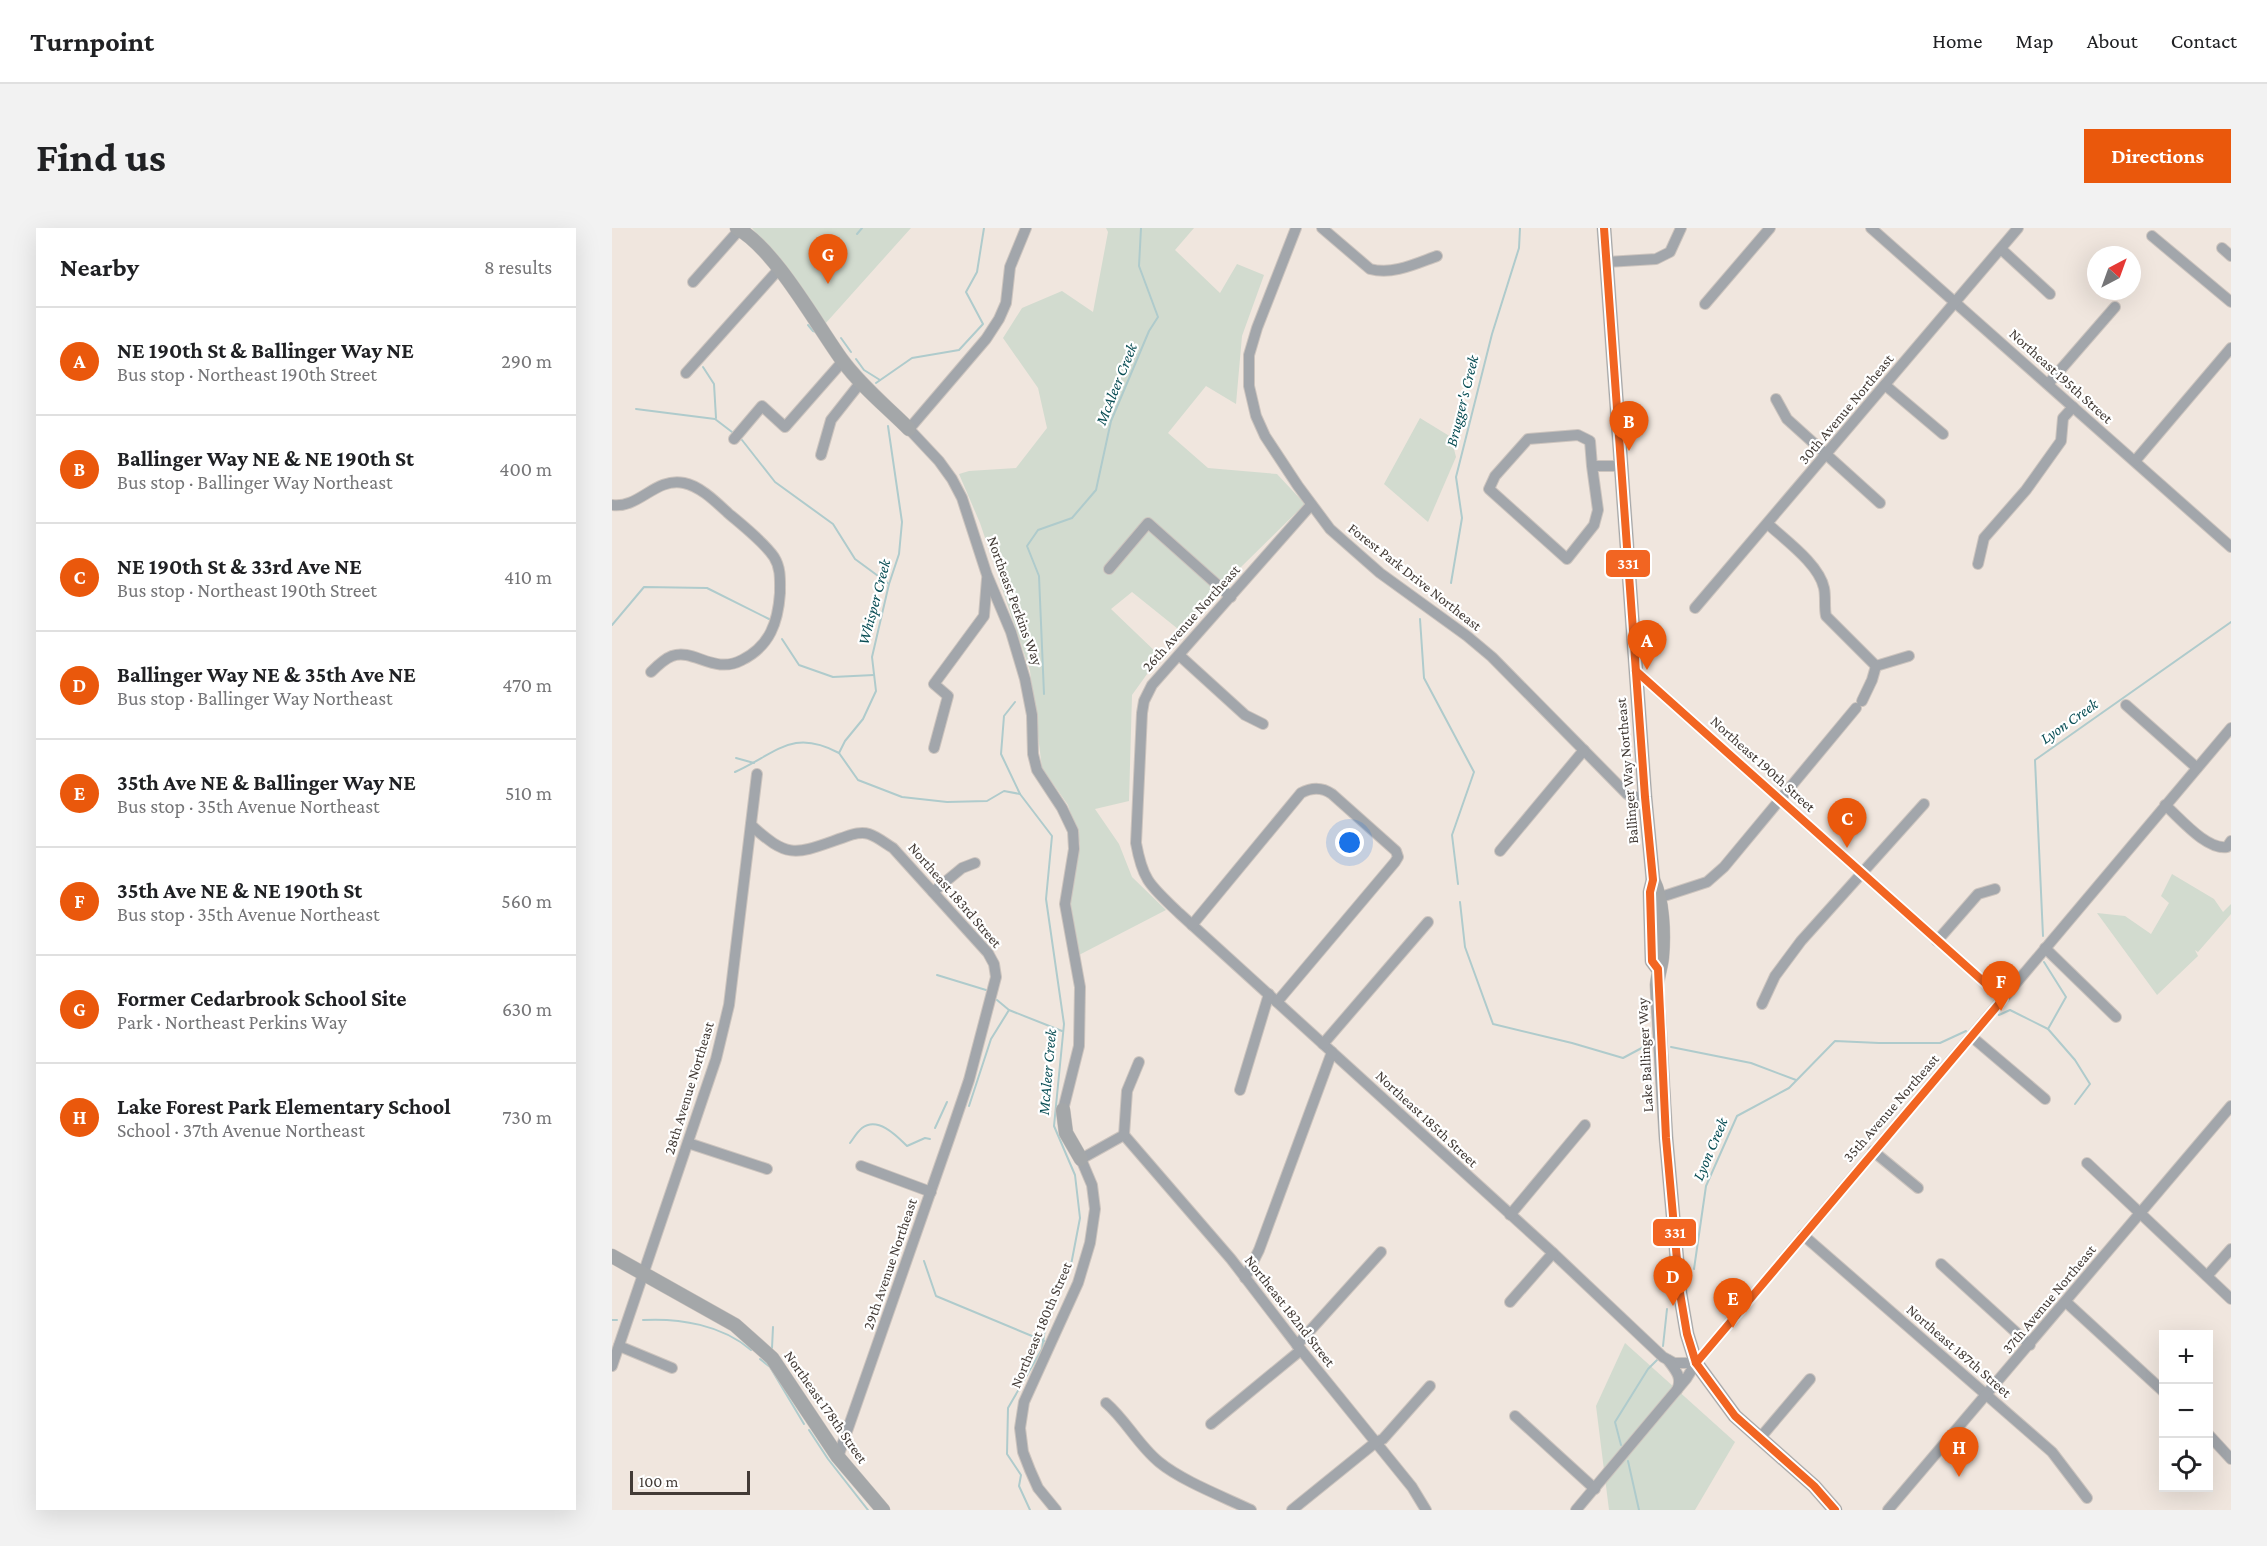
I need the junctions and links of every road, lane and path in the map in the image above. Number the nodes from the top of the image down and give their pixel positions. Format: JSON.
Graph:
{"nodes":[{"id":1,"x":1026,"y":228,"type":"edge"},
{"id":2,"x":1296,"y":228,"type":"edge"},
{"id":3,"x":1322,"y":228,"type":"edge"},
{"id":4,"x":1604,"y":228,"type":"edge"},
{"id":5,"x":1681,"y":228,"type":"edge"},
{"id":6,"x":1770,"y":228,"type":"edge"},
{"id":7,"x":1871,"y":228,"type":"edge"},
{"id":8,"x":2018,"y":228,"type":"edge"},
{"id":9,"x":739,"y":229,"type":"edge"},
{"id":10,"x":2152,"y":236,"type":"dead end"},
{"id":11,"x":2222,"y":248,"type":"dead end"},
{"id":12,"x":2001,"y":249,"type":"junction"},
{"id":13,"x":1437,"y":256,"type":"dead end"},
{"id":14,"x":2231,"y":256,"type":"edge"},
{"id":15,"x":1606,"y":262,"type":"junction"},
{"id":16,"x":779,"y":269,"type":"junction"},
{"id":17,"x":693,"y":282,"type":"dead end"},
{"id":18,"x":2050,"y":294,"type":"dead end"},
{"id":19,"x":2231,"y":302,"type":"edge"},
{"id":20,"x":1955,"y":303,"type":"junction"},
{"id":21,"x":1706,"y":304,"type":"dead end"},
{"id":22,"x":2115,"y":307,"type":"dead end"},
{"id":23,"x":2231,"y":348,"type":"edge"},
{"id":24,"x":843,"y":361,"type":"junction"},
{"id":25,"x":686,"y":373,"type":"dead end"},
{"id":26,"x":861,"y":382,"type":"junction"},
{"id":27,"x":2048,"y":384,"type":"junction"},
{"id":28,"x":1885,"y":385,"type":"junction"},
{"id":29,"x":1776,"y":399,"type":"dead end"},
{"id":30,"x":2073,"y":407,"type":"junction"},
{"id":31,"x":909,"y":429,"type":"junction"},
{"id":32,"x":1943,"y":435,"type":"dead end"},
{"id":33,"x":734,"y":439,"type":"dead end"},
{"id":34,"x":821,"y":455,"type":"dead end"},
{"id":35,"x":1826,"y":455,"type":"junction"},
{"id":36,"x":2135,"y":461,"type":"junction"},
{"id":37,"x":1592,"y":466,"type":"junction"},
{"id":38,"x":1621,"y":466,"type":"junction"},
{"id":39,"x":1880,"y":503,"type":"dead end"},
{"id":40,"x":612,"y":505,"type":"edge"},
{"id":41,"x":1311,"y":505,"type":"junction"},
{"id":42,"x":1768,"y":524,"type":"junction"},
{"id":43,"x":2231,"y":546,"type":"edge"},
{"id":44,"x":1978,"y":564,"type":"dead end"},
{"id":45,"x":1109,"y":569,"type":"dead end"},
{"id":46,"x":987,"y":575,"type":"junction"},
{"id":47,"x":1231,"y":597,"type":"junction"},
{"id":48,"x":1695,"y":608,"type":"dead end"},
{"id":49,"x":1179,"y":655,"type":"junction"},
{"id":50,"x":1909,"y":656,"type":"dead end"},
{"id":51,"x":1876,"y":666,"type":"junction"},
{"id":52,"x":1636,"y":671,"type":"junction"},
{"id":53,"x":651,"y":672,"type":"dead end"},
{"id":54,"x":2126,"y":705,"type":"dead end"},
{"id":55,"x":1263,"y":724,"type":"dead end"},
{"id":56,"x":2231,"y":728,"type":"edge"},
{"id":57,"x":934,"y":748,"type":"dead end"},
{"id":58,"x":1584,"y":750,"type":"junction"},
{"id":59,"x":2197,"y":768,"type":"junction"},
{"id":60,"x":757,"y":774,"type":"dead end"},
{"id":61,"x":1645,"y":797,"type":"junction"},
{"id":62,"x":1779,"y":799,"type":"junction"},
{"id":63,"x":1924,"y":804,"type":"dead end"},
{"id":64,"x":2165,"y":805,"type":"junction"},
{"id":65,"x":751,"y":825,"type":"junction"},
{"id":66,"x":2231,"y":841,"type":"edge"},
{"id":67,"x":1500,"y":850,"type":"dead end"},
{"id":68,"x":975,"y":863,"type":"dead end"},
{"id":69,"x":1863,"y":873,"type":"junction"},
{"id":70,"x":1146,"y":878,"type":"joint"},
{"id":71,"x":1653,"y":880,"type":"junction"},
{"id":72,"x":1995,"y":889,"type":"dead end"},
{"id":73,"x":933,"y":892,"type":"junction"},
{"id":74,"x":1661,"y":897,"type":"junction"},
{"id":75,"x":1428,"y":922,"type":"dead end"},
{"id":76,"x":1192,"y":925,"type":"junction"},
{"id":77,"x":1937,"y":941,"type":"junction"},
{"id":78,"x":2045,"y":948,"type":"junction"},
{"id":79,"x":1658,"y":969,"type":"junction"},
{"id":80,"x":1273,"y":998,"type":"junction"},
{"id":81,"x":2003,"y":999,"type":"junction"},
{"id":82,"x":1762,"y":1004,"type":"dead end"},
{"id":83,"x":2116,"y":1017,"type":"dead end"},
{"id":84,"x":1972,"y":1037,"type":"junction"},
{"id":85,"x":1327,"y":1048,"type":"junction"},
{"id":86,"x":1139,"y":1062,"type":"dead end"},
{"id":87,"x":969,"y":1080,"type":"joint"},
{"id":88,"x":1240,"y":1090,"type":"dead end"},
{"id":89,"x":2045,"y":1099,"type":"dead end"},
{"id":90,"x":2231,"y":1106,"type":"edge"},
{"id":91,"x":1063,"y":1110,"type":"joint"},
{"id":92,"x":1585,"y":1125,"type":"dead end"},
{"id":93,"x":1124,"y":1135,"type":"junction"},
{"id":94,"x":688,"y":1143,"type":"junction"},
{"id":95,"x":1873,"y":1151,"type":"junction"},
{"id":96,"x":1081,"y":1159,"type":"junction"},
{"id":97,"x":2087,"y":1163,"type":"dead end"},
{"id":98,"x":861,"y":1166,"type":"dead end"},
{"id":99,"x":767,"y":1169,"type":"dead end"},
{"id":100,"x":1918,"y":1188,"type":"dead end"},
{"id":101,"x":931,"y":1192,"type":"junction"},
{"id":102,"x":2141,"y":1213,"type":"junction"},
{"id":103,"x":1510,"y":1215,"type":"junction"},
{"id":104,"x":1803,"y":1235,"type":"junction"},
{"id":105,"x":2231,"y":1249,"type":"edge"},
{"id":106,"x":1381,"y":1252,"type":"dead end"},
{"id":107,"x":1553,"y":1253,"type":"junction"},
{"id":108,"x":612,"y":1256,"type":"edge"},
{"id":109,"x":1941,"y":1264,"type":"dead end"},
{"id":110,"x":642,"y":1275,"type":"junction"},
{"id":111,"x":2207,"y":1276,"type":"junction"},
{"id":112,"x":1245,"y":1278,"type":"junction"},
{"id":113,"x":2231,"y":1299,"type":"edge"},
{"id":114,"x":1510,"y":1302,"type":"dead end"},
{"id":115,"x":2066,"y":1302,"type":"junction"},
{"id":116,"x":2030,"y":1345,"type":"junction"},
{"id":117,"x":619,"y":1346,"type":"junction"},
{"id":118,"x":1299,"y":1347,"type":"junction"},
{"id":119,"x":1668,"y":1360,"type":"junction"},
{"id":120,"x":1696,"y":1363,"type":"junction"},
{"id":121,"x":612,"y":1366,"type":"edge"},
{"id":122,"x":672,"y":1368,"type":"dead end"},
{"id":123,"x":1810,"y":1379,"type":"dead end"},
{"id":124,"x":1430,"y":1386,"type":"dead end"},
{"id":125,"x":2159,"y":1388,"type":"edge"},
{"id":126,"x":1677,"y":1390,"type":"junction"},
{"id":127,"x":1987,"y":1396,"type":"junction"},
{"id":128,"x":1106,"y":1403,"type":"dead end"},
{"id":129,"x":1515,"y":1416,"type":"dead end"},
{"id":130,"x":1211,"y":1424,"type":"dead end"},
{"id":131,"x":1760,"y":1438,"type":"junction"},
{"id":132,"x":2212,"y":1438,"type":"edge"},
{"id":133,"x":1376,"y":1442,"type":"junction"},
{"id":134,"x":838,"y":1456,"type":"junction"},
{"id":135,"x":2231,"y":1459,"type":"edge"},
{"id":136,"x":1595,"y":1489,"type":"junction"},
{"id":137,"x":2087,"y":1498,"type":"dead end"},
{"id":138,"x":883,"y":1510,"type":"edge"},
{"id":139,"x":1056,"y":1510,"type":"edge"},
{"id":140,"x":1251,"y":1510,"type":"edge"},
{"id":141,"x":1292,"y":1510,"type":"edge"},
{"id":142,"x":1426,"y":1510,"type":"edge"},
{"id":143,"x":1576,"y":1510,"type":"edge"},
{"id":144,"x":1835,"y":1510,"type":"edge"},
{"id":145,"x":1888,"y":1510,"type":"edge"}],
"edges":[{"from":1,"to":31,"type":"street"},
{"from":2,"to":41,"type":"street","name":"Forest Park Drive Northeast"},
{"from":3,"to":13,"type":"street"},
{"from":4,"to":15,"type":"main road","name":"Ballinger Way Northeast"},
{"from":5,"to":15,"type":"street"},
{"from":6,"to":21,"type":"street"},
{"from":7,"to":20,"type":"street","name":"Northeast 195th Street"},
{"from":8,"to":12,"type":"street","name":"30th Avenue Northeast"},
{"from":9,"to":16,"type":"main road","name":"Northeast Perkins Way"},
{"from":9,"to":17,"type":"street"},
{"from":10,"to":19,"type":"street"},
{"from":11,"to":14,"type":"street"},
{"from":12,"to":18,"type":"street"},
{"from":12,"to":20,"type":"street","name":"30th Avenue Northeast"},
{"from":15,"to":38,"type":"main road","name":"Ballinger Way Northeast"},
{"from":16,"to":24,"type":"main road","name":"Northeast Perkins Way"},
{"from":16,"to":25,"type":"street"},
{"from":20,"to":27,"type":"street","name":"Northeast 195th Street"},
{"from":20,"to":28,"type":"street","name":"30th Avenue Northeast"},
{"from":22,"to":27,"type":"street"},
{"from":23,"to":36,"type":"street"},
{"from":24,"to":26,"type":"main road","name":"Northeast Perkins Way"},
{"from":24,"to":33,"type":"street"},
{"from":26,"to":31,"type":"main road","name":"Northeast Perkins Way"},
{"from":26,"to":34,"type":"street"},
{"from":27,"to":30,"type":"street","name":"Northeast 195th Street"},
{"from":28,"to":32,"type":"street"},
{"from":28,"to":35,"type":"street","name":"30th Avenue Northeast"},
{"from":29,"to":35,"type":"street"},
{"from":30,"to":36,"type":"street","name":"Northeast 195th Street"},
{"from":30,"to":44,"type":"street"},
{"from":31,"to":46,"type":"street","name":"Northeast Perkins Way"},
{"from":35,"to":39,"type":"street"},
{"from":35,"to":42,"type":"street","name":"30th Avenue Northeast"},
{"from":36,"to":43,"type":"street","name":"Northeast 195th Street"},
{"from":37,"to":37,"type":"street"},
{"from":37,"to":38,"type":"street"},
{"from":38,"to":52,"type":"main road","name":"Ballinger Way Northeast"},
{"from":40,"to":53,"type":"street"},
{"from":41,"to":47,"type":"street","name":"26th Avenue Northeast"},
{"from":41,"to":58,"type":"street","name":"Forest Park Drive Northeast"},
{"from":42,"to":48,"type":"street","name":"30th Avenue Northeast"},
{"from":42,"to":51,"type":"street"},
{"from":45,"to":47,"type":"street"},
{"from":46,"to":57,"type":"street"},
{"from":46,"to":91,"type":"street","name":"Northeast Perkins Way"},
{"from":47,"to":49,"type":"street","name":"26th Avenue Northeast"},
{"from":49,"to":55,"type":"street"},
{"from":49,"to":70,"type":"street","name":"26th Avenue Northeast"},
{"from":50,"to":51,"type":"street"},
{"from":51,"to":62,"type":"street"},
{"from":52,"to":61,"type":"main road","name":"Ballinger Way Northeast"},
{"from":52,"to":62,"type":"street","name":"Northeast 190th Street"},
{"from":54,"to":59,"type":"street"},
{"from":56,"to":59,"type":"street","name":"35th Avenue Northeast"},
{"from":58,"to":61,"type":"street","name":"Forest Park Drive Northeast"},
{"from":58,"to":67,"type":"street"},
{"from":59,"to":64,"type":"street","name":"35th Avenue Northeast"},
{"from":60,"to":65,"type":"street","name":"28th Avenue Northeast"},
{"from":61,"to":71,"type":"main road","name":"Ballinger Way Northeast"},
{"from":62,"to":69,"type":"street","name":"Northeast 190th Street"},
{"from":62,"to":74,"type":"street"},
{"from":63,"to":69,"type":"street"},
{"from":64,"to":66,"type":"street"},
{"from":64,"to":78,"type":"street","name":"35th Avenue Northeast"},
{"from":65,"to":73,"type":"street","name":"Northeast 183rd Street"},
{"from":65,"to":94,"type":"street","name":"28th Avenue Northeast"},
{"from":68,"to":73,"type":"street"},
{"from":69,"to":77,"type":"street","name":"Northeast 190th Street"},
{"from":69,"to":82,"type":"street"},
{"from":70,"to":76,"type":"street","name":"Northeast 185th Street"},
{"from":71,"to":74,"type":"main road","name":"Lake Ballinger Way"},
{"from":71,"to":79,"type":"main road","name":"Lake Ballinger Way"},
{"from":72,"to":77,"type":"street"},
{"from":73,"to":87,"type":"street","name":"Northeast 183rd Street"},
{"from":74,"to":79,"type":"main road","name":"Lake Ballinger Way"},
{"from":75,"to":85,"type":"street"},
{"from":76,"to":80,"type":"street","name":"Northeast 185th Street"},
{"from":76,"to":80,"type":"street"},
{"from":77,"to":81,"type":"street","name":"Northeast 190th Street"},
{"from":78,"to":81,"type":"street","name":"35th Avenue Northeast"},
{"from":78,"to":83,"type":"street"},
{"from":79,"to":120,"type":"main road","name":"Lake Ballinger Way"},
{"from":80,"to":85,"type":"street","name":"Northeast 185th Street"},
{"from":80,"to":88,"type":"street"},
{"from":81,"to":84,"type":"street","name":"35th Avenue Northeast"},
{"from":84,"to":89,"type":"street"},
{"from":84,"to":95,"type":"street","name":"35th Avenue Northeast"},
{"from":85,"to":103,"type":"street","name":"Northeast 185th Street"},
{"from":85,"to":112,"type":"street"},
{"from":86,"to":93,"type":"street"},
{"from":87,"to":101,"type":"street","name":"29th Avenue Northeast"},
{"from":90,"to":102,"type":"street","name":"37th Avenue Northeast"},
{"from":91,"to":96,"type":"main road","name":"Northeast Perkins Way"},
{"from":92,"to":103,"type":"street"},
{"from":93,"to":96,"type":"street"},
{"from":93,"to":112,"type":"street","name":"Northeast 182nd Street"},
{"from":94,"to":99,"type":"street"},
{"from":94,"to":110,"type":"street","name":"28th Avenue Northeast"},
{"from":95,"to":100,"type":"street"},
{"from":95,"to":104,"type":"street","name":"35th Avenue Northeast"},
{"from":96,"to":139,"type":"street","name":"Northeast 180th Street"},
{"from":97,"to":102,"type":"street"},
{"from":98,"to":101,"type":"street"},
{"from":101,"to":134,"type":"street","name":"29th Avenue Northeast"},
{"from":102,"to":111,"type":"street"},
{"from":102,"to":115,"type":"street","name":"37th Avenue Northeast"},
{"from":103,"to":107,"type":"street","name":"Northeast 185th Street"},
{"from":104,"to":120,"type":"street","name":"35th Avenue Northeast"},
{"from":104,"to":127,"type":"street","name":"Northeast 187th Street"},
{"from":105,"to":111,"type":"street"},
{"from":106,"to":118,"type":"street"},
{"from":107,"to":114,"type":"street"},
{"from":107,"to":119,"type":"street","name":"Northeast 185th Street"},
{"from":108,"to":110,"type":"main road","name":"Northeast 178th Street"},
{"from":109,"to":116,"type":"street"},
{"from":110,"to":117,"type":"street","name":"28th Avenue Northeast"},
{"from":110,"to":134,"type":"main road","name":"Northeast 178th Street"},
{"from":111,"to":113,"type":"street"},
{"from":112,"to":118,"type":"street","name":"Northeast 182nd Street"},
{"from":115,"to":116,"type":"street","name":"37th Avenue Northeast"},
{"from":115,"to":125,"type":"street"},
{"from":116,"to":127,"type":"street","name":"37th Avenue Northeast"},
{"from":117,"to":121,"type":"street","name":"28th Avenue Northeast"},
{"from":117,"to":122,"type":"street"},
{"from":118,"to":130,"type":"street"},
{"from":118,"to":133,"type":"street","name":"Northeast 182nd Street"},
{"from":119,"to":120,"type":"street"},
{"from":119,"to":126,"type":"street"},
{"from":120,"to":126,"type":"street","name":"35th Avenue Northeast"},
{"from":120,"to":131,"type":"main road"},
{"from":123,"to":131,"type":"street"},
{"from":124,"to":133,"type":"street"},
{"from":126,"to":136,"type":"street","name":"35th Avenue Northeast"},
{"from":127,"to":137,"type":"street","name":"Northeast 187th Street"},
{"from":127,"to":145,"type":"street","name":"37th Avenue Northeast"},
{"from":128,"to":140,"type":"street"},
{"from":129,"to":136,"type":"street"},
{"from":131,"to":144,"type":"main road"},
{"from":132,"to":135,"type":"street"},
{"from":133,"to":141,"type":"street"},
{"from":133,"to":142,"type":"street","name":"Northeast 182nd Street"},
{"from":134,"to":138,"type":"main road","name":"Northeast 178th Street"},
{"from":136,"to":143,"type":"street","name":"35th Avenue Northeast"}]}
